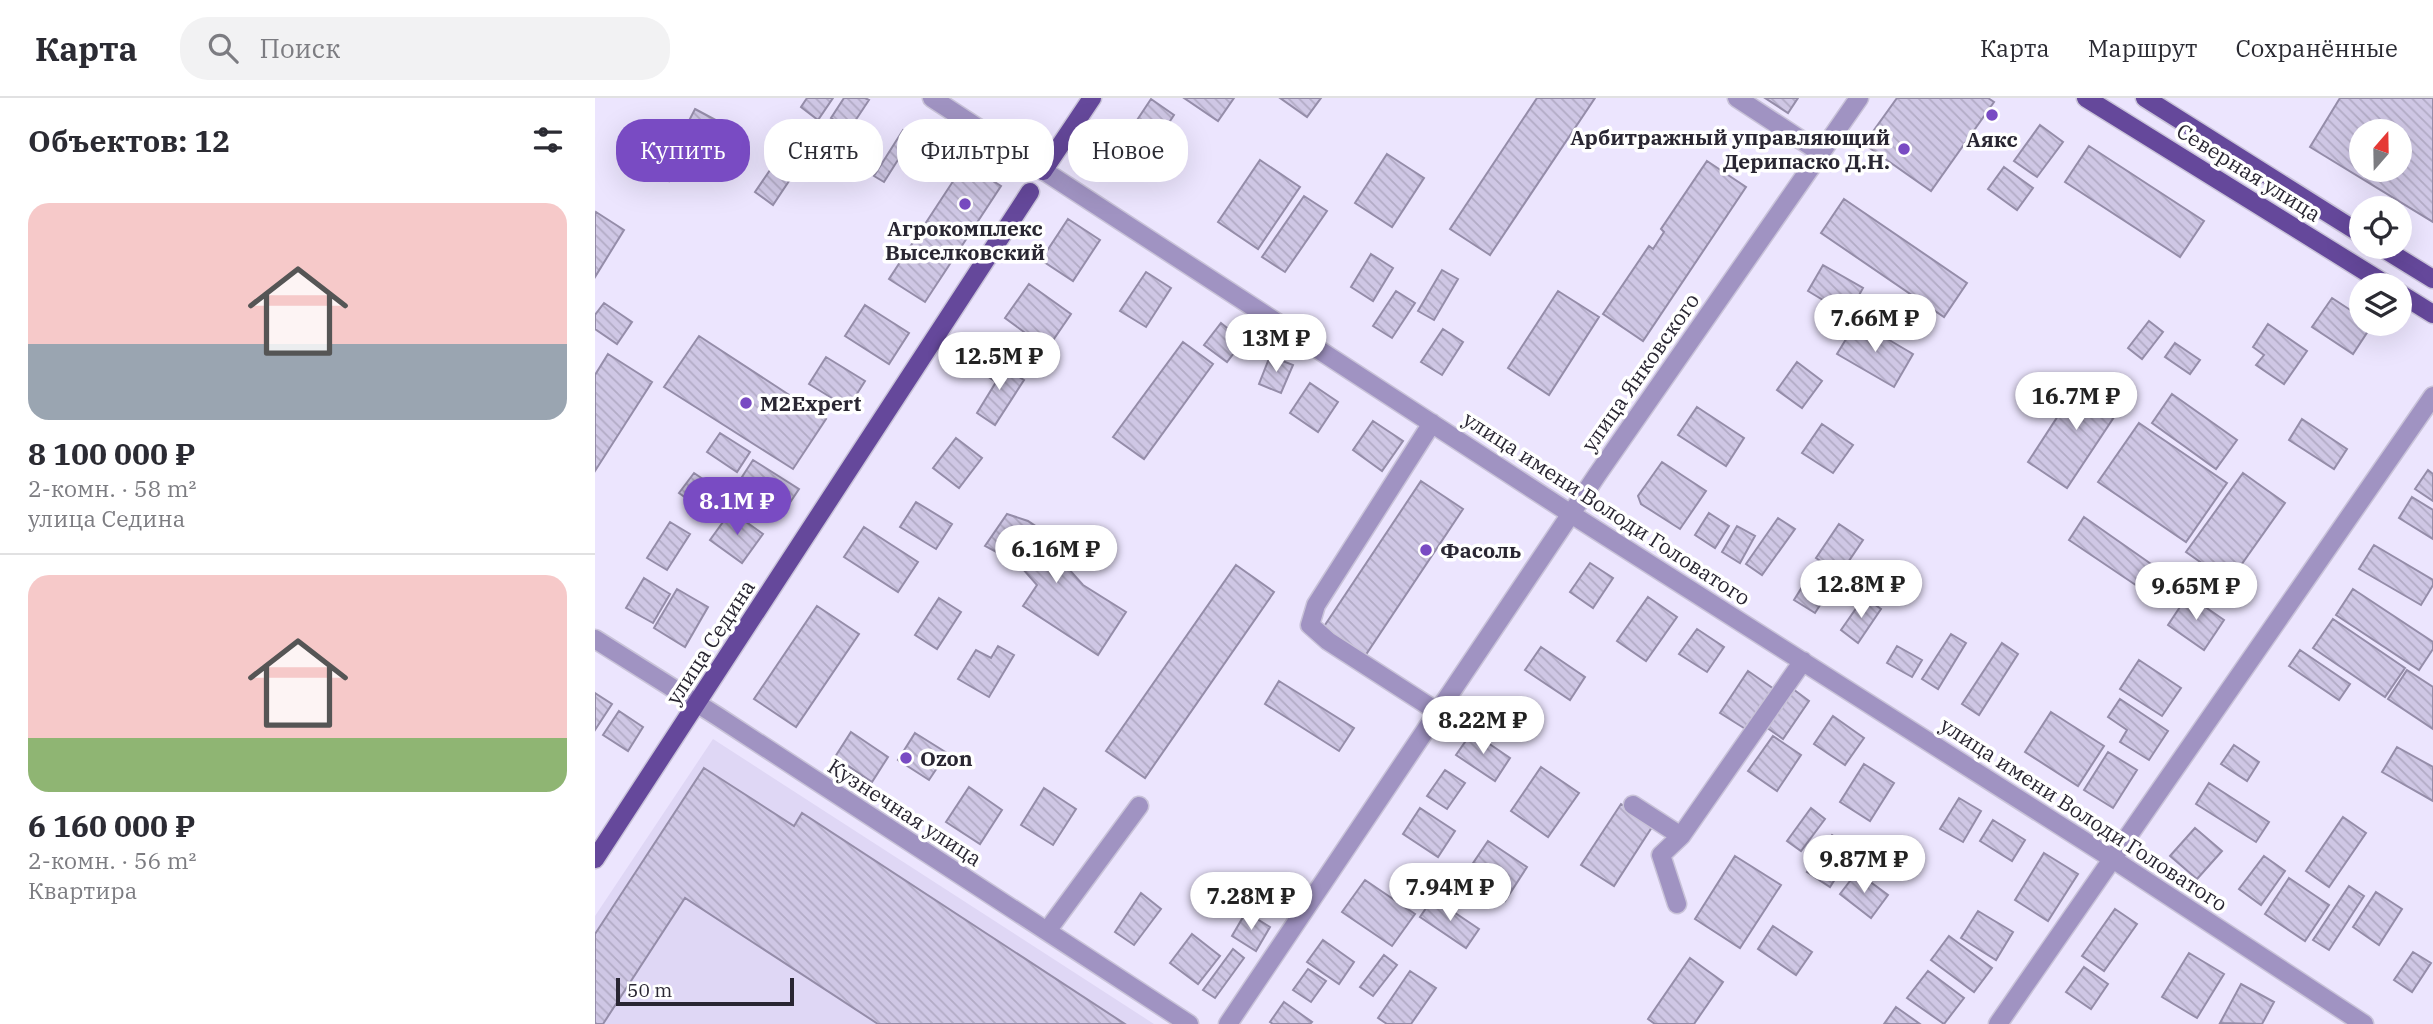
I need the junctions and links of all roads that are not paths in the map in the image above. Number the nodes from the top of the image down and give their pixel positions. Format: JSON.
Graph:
{"nodes":[{"id":1,"x":932,"y":98,"type":"edge"},
{"id":2,"x":1092,"y":98,"type":"edge"},
{"id":3,"x":1737,"y":98,"type":"edge"},
{"id":4,"x":1859,"y":98,"type":"edge"},
{"id":5,"x":2086,"y":98,"type":"edge"},
{"id":6,"x":2145,"y":98,"type":"edge"},
{"id":7,"x":964,"y":119,"type":"edge"},
{"id":8,"x":1821,"y":153,"type":"junction"},
{"id":9,"x":1054,"y":155,"type":"edge"},
{"id":10,"x":1054,"y":178,"type":"edge"},
{"id":11,"x":1036,"y":182,"type":"edge"},
{"id":12,"x":1030,"y":192,"type":"joint"},
{"id":13,"x":2349,"y":226,"type":"edge"},
{"id":14,"x":2400,"y":259,"type":"edge"},
{"id":15,"x":2368,"y":273,"type":"edge"},
{"id":16,"x":2433,"y":279,"type":"edge"},
{"id":17,"x":2412,"y":301,"type":"edge"},
{"id":18,"x":2433,"y":314,"type":"edge"},
{"id":19,"x":2433,"y":396,"type":"edge"},
{"id":20,"x":1431,"y":422,"type":"junction"},
{"id":21,"x":1571,"y":513,"type":"junction"},
{"id":22,"x":595,"y":639,"type":"edge"},
{"id":23,"x":1803,"y":661,"type":"junction"},
{"id":24,"x":697,"y":704,"type":"junction"},
{"id":25,"x":1438,"y":712,"type":"junction"},
{"id":26,"x":1633,"y":805,"type":"dead end"},
{"id":27,"x":1139,"y":806,"type":"dead end"},
{"id":28,"x":1681,"y":836,"type":"junction"},
{"id":29,"x":2111,"y":858,"type":"junction"},
{"id":30,"x":595,"y":859,"type":"edge"},
{"id":31,"x":1677,"y":904,"type":"dead end"},
{"id":32,"x":1047,"y":931,"type":"junction"},
{"id":33,"x":1189,"y":1024,"type":"edge"},
{"id":34,"x":1228,"y":1024,"type":"edge"},
{"id":35,"x":1998,"y":1024,"type":"edge"},
{"id":36,"x":2364,"y":1024,"type":"edge"}],
"edges":[{"from":1,"to":7,"type":"street","name":"улица имени Володи Головатого"},
{"from":2,"to":9,"type":"main road","name":"улица Седина"},
{"from":3,"to":8,"type":"street"},
{"from":4,"to":8,"type":"street","name":"улица Янковского"},
{"from":5,"to":15,"type":"main road","name":"Северная улица"},
{"from":6,"to":13,"type":"main road","name":"Северная улица"},
{"from":8,"to":21,"type":"street","name":"улица Янковского"},
{"from":10,"to":20,"type":"street","name":"улица имени Володи Головатого"},
{"from":11,"to":12,"type":"street","name":"улица Седина"},
{"from":12,"to":24,"type":"main road","name":"улица Седина"},
{"from":14,"to":16,"type":"main road"},
{"from":17,"to":18,"type":"main road"},
{"from":19,"to":29,"type":"street"},
{"from":20,"to":21,"type":"street","name":"улица имени Володи Головатого"},
{"from":20,"to":25,"type":"street"},
{"from":21,"to":23,"type":"street","name":"улица имени Володи Головатого"},
{"from":21,"to":25,"type":"street","name":"улица Янковского"},
{"from":22,"to":24,"type":"street","name":"Кузнечная улица"},
{"from":23,"to":28,"type":"street"},
{"from":23,"to":29,"type":"street","name":"улица имени Володи Головатого"},
{"from":24,"to":30,"type":"main road","name":"улица Седина"},
{"from":24,"to":32,"type":"street","name":"Кузнечная улица"},
{"from":25,"to":34,"type":"street","name":"улица Янковского"},
{"from":26,"to":28,"type":"street"},
{"from":27,"to":32,"type":"street"},
{"from":28,"to":31,"type":"street"},
{"from":29,"to":35,"type":"street"},
{"from":29,"to":36,"type":"street","name":"улица имени Володи Головатого"},
{"from":32,"to":33,"type":"street","name":"Кузнечная улица"}]}
